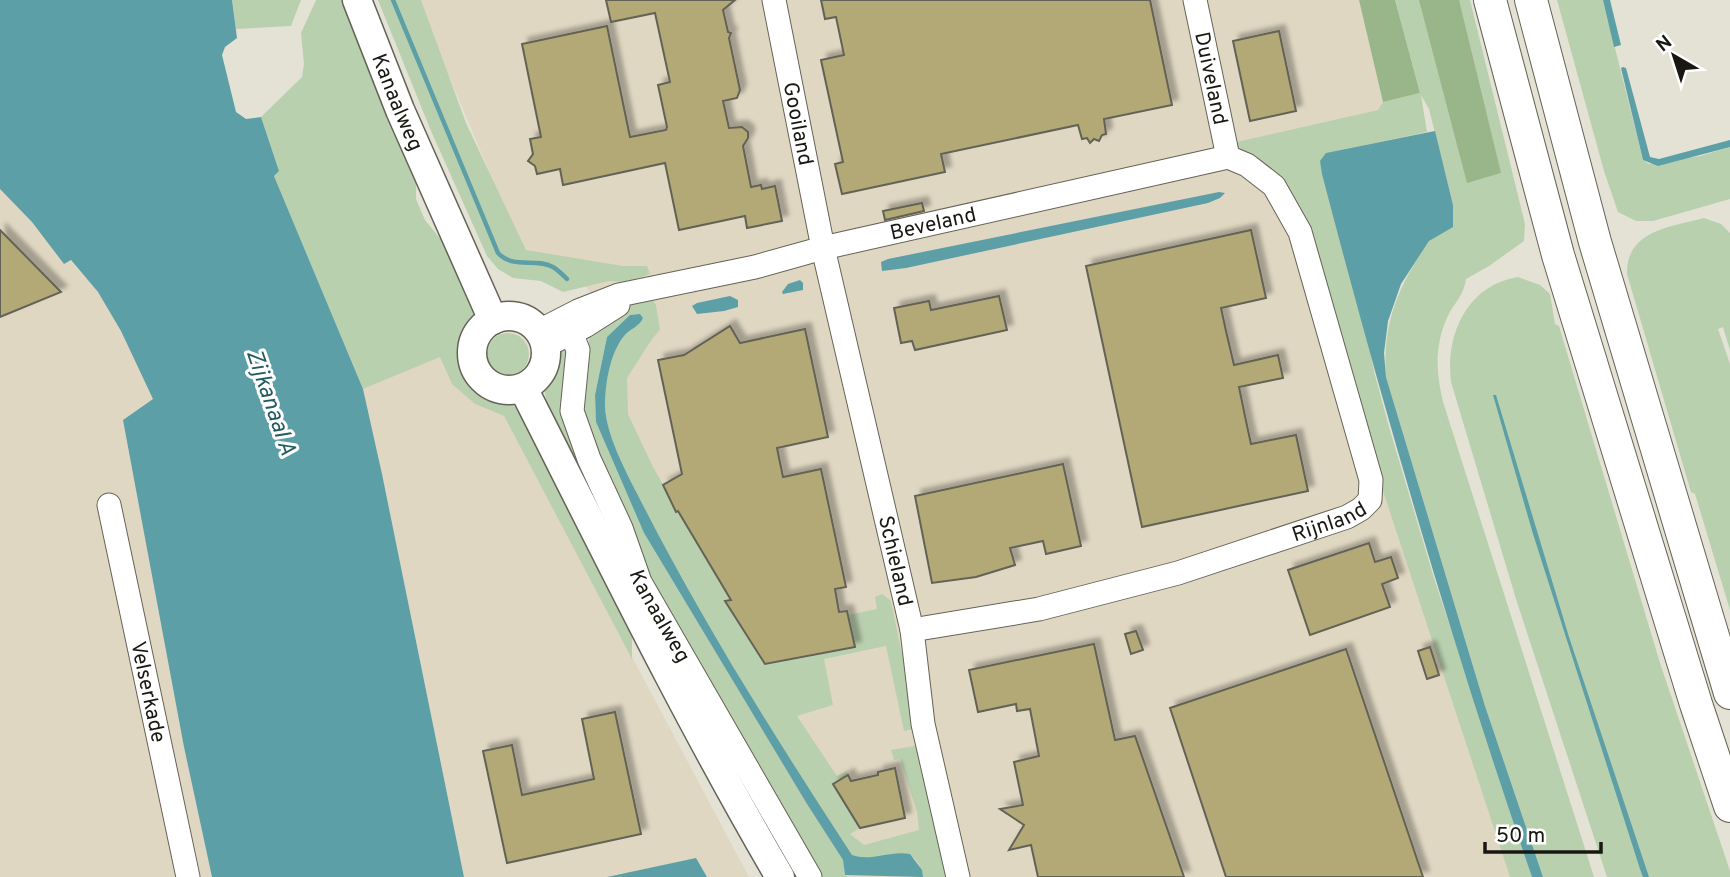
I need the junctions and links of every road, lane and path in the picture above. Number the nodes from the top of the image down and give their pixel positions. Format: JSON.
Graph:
{"nodes":[{"id":1,"x":357,"y":0,"type":"edge"},
{"id":2,"x":774,"y":0,"type":"edge"},
{"id":3,"x":1195,"y":0,"type":"edge"},
{"id":4,"x":1490,"y":0,"type":"edge"},
{"id":5,"x":1531,"y":0,"type":"edge"},
{"id":6,"x":1228,"y":157,"type":"junction"},
{"id":7,"x":824,"y":248,"type":"junction"},
{"id":8,"x":637,"y":290,"type":"junction"},
{"id":9,"x":493,"y":320,"type":"junction"},
{"id":10,"x":571,"y":333,"type":"junction"},
{"id":11,"x":542,"y":339,"type":"junction"},
{"id":12,"x":523,"y":388,"type":"junction"},
{"id":13,"x":109,"y":505,"type":"dead end"},
{"id":14,"x":912,"y":630,"type":"junction"},
{"id":15,"x":1730,"y":693,"type":"edge"},
{"id":16,"x":1730,"y":806,"type":"edge"},
{"id":17,"x":188,"y":877,"type":"edge"},
{"id":18,"x":780,"y":877,"type":"edge"},
{"id":19,"x":810,"y":877,"type":"edge"},
{"id":20,"x":958,"y":877,"type":"edge"}],
"edges":[{"from":1,"to":9,"type":"main road","name":"Kanaalweg"},
{"from":2,"to":7,"type":"street","name":"Gooiland"},
{"from":3,"to":6,"type":"street","name":"Duiveland"},
{"from":4,"to":16,"type":"highway"},
{"from":5,"to":15,"type":"highway"},
{"from":6,"to":7,"type":"street","name":"Beveland"},
{"from":6,"to":14,"type":"street","name":"Rijnland"},
{"from":7,"to":8,"type":"street","name":"Beveland"},
{"from":7,"to":14,"type":"street","name":"Schieland"},
{"from":8,"to":10,"type":"street","name":"Beveland"},
{"from":8,"to":11,"type":"street","name":"Beveland"},
{"from":9,"to":11,"type":"main road"},
{"from":9,"to":12,"type":"main road"},
{"from":10,"to":11,"type":"street","name":"Beveland"},
{"from":10,"to":19,"type":"street","name":"Kanaalweg"},
{"from":11,"to":12,"type":"main road"},
{"from":12,"to":18,"type":"main road","name":"Kanaalweg"},
{"from":13,"to":17,"type":"street","name":"Velserkade"},
{"from":14,"to":20,"type":"street","name":"Schieland"}]}
